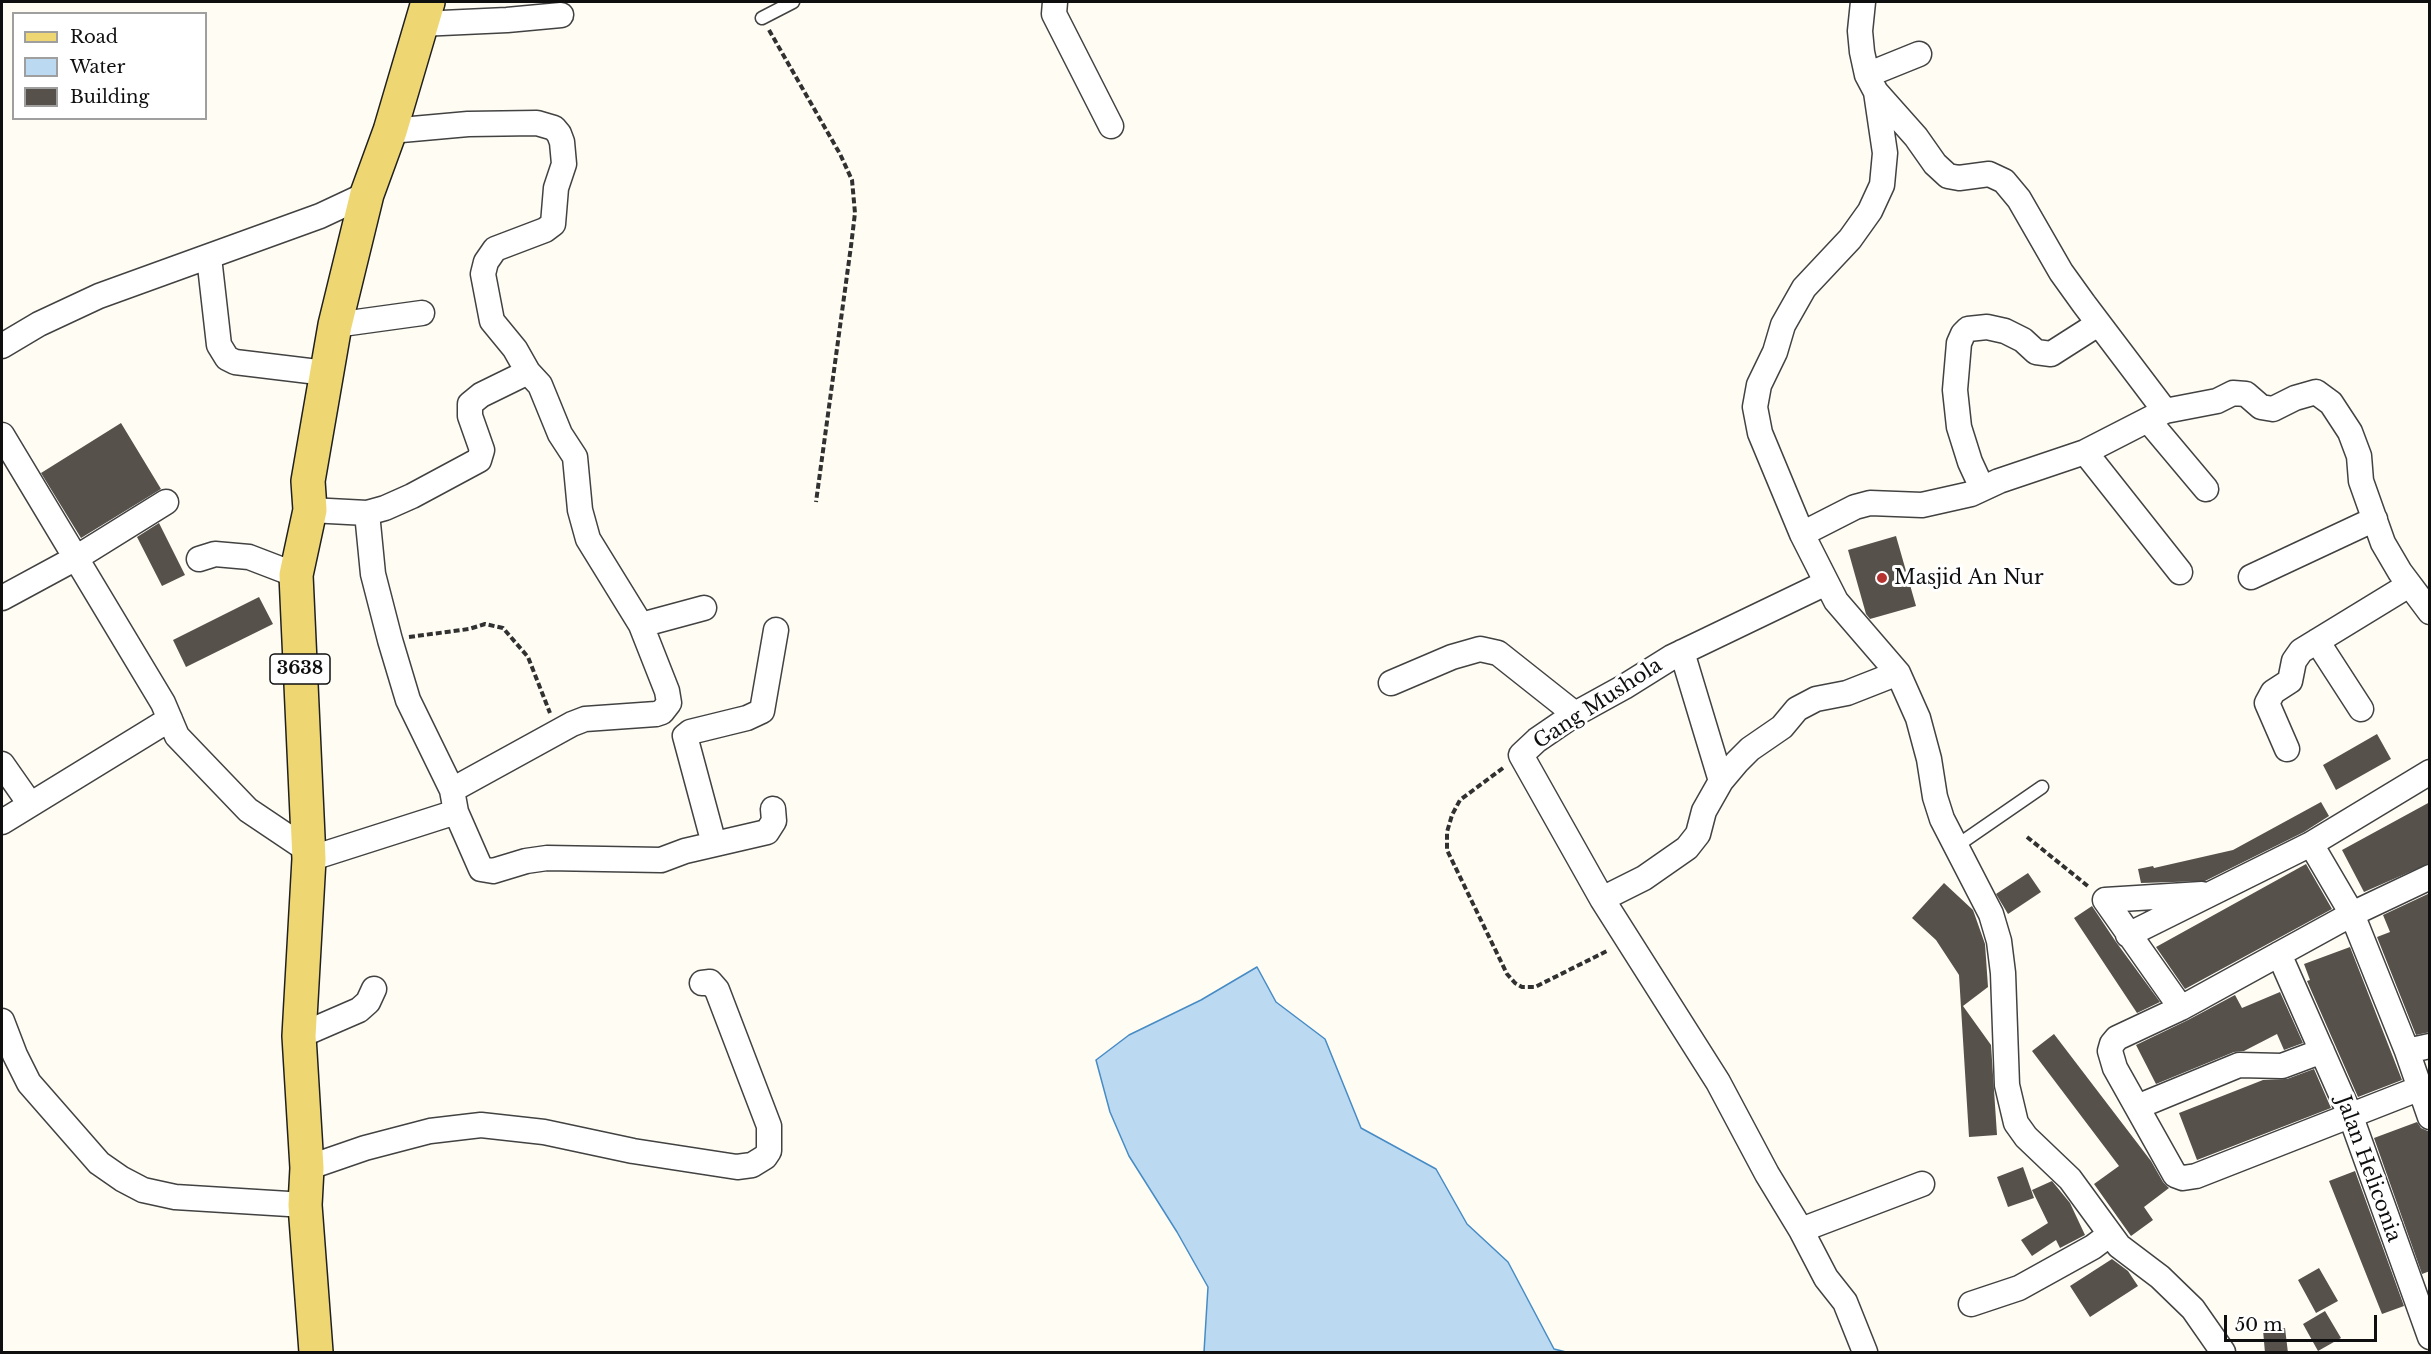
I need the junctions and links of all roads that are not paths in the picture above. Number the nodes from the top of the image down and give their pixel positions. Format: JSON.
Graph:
{"nodes":[{"id":1,"x":793,"y":2,"type":"edge"},
{"id":2,"x":1055,"y":2,"type":"edge"},
{"id":3,"x":1863,"y":2,"type":"edge"},
{"id":4,"x":424,"y":13,"type":"edge"},
{"id":5,"x":561,"y":15,"type":"dead end"},
{"id":6,"x":762,"y":18,"type":"road end"},
{"id":7,"x":1919,"y":54,"type":"dead end"},
{"id":8,"x":1872,"y":83,"type":"junction"},
{"id":9,"x":1111,"y":126,"type":"dead end"},
{"id":10,"x":390,"y":131,"type":"junction"},
{"id":11,"x":367,"y":194,"type":"junction"},
{"id":12,"x":209,"y":257,"type":"junction"},
{"id":13,"x":422,"y":313,"type":"dead end"},
{"id":14,"x":2098,"y":324,"type":"junction"},
{"id":15,"x":335,"y":325,"type":"junction"},
{"id":16,"x":5,"y":335,"type":"edge"},
{"id":17,"x":528,"y":372,"type":"junction"},
{"id":18,"x":326,"y":373,"type":"junction"},
{"id":19,"x":2157,"y":416,"type":"junction"},
{"id":20,"x":2,"y":435,"type":"edge"},
{"id":21,"x":2085,"y":452,"type":"junction"},
{"id":22,"x":1982,"y":488,"type":"junction"},
{"id":23,"x":2206,"y":489,"type":"dead end"},
{"id":24,"x":166,"y":502,"type":"dead end"},
{"id":25,"x":310,"y":510,"type":"junction"},
{"id":26,"x":368,"y":513,"type":"junction"},
{"id":27,"x":2375,"y":519,"type":"junction"},
{"id":28,"x":1802,"y":534,"type":"junction"},
{"id":29,"x":76,"y":558,"type":"junction"},
{"id":30,"x":199,"y":559,"type":"dead end"},
{"id":31,"x":2180,"y":572,"type":"dead end"},
{"id":32,"x":296,"y":575,"type":"junction"},
{"id":33,"x":2251,"y":577,"type":"dead end"},
{"id":34,"x":1826,"y":583,"type":"junction"},
{"id":35,"x":2409,"y":585,"type":"junction"},
{"id":36,"x":2,"y":598,"type":"edge"},
{"id":37,"x":704,"y":608,"type":"dead end"},
{"id":38,"x":2430,"y":612,"type":"edge"},
{"id":39,"x":641,"y":625,"type":"junction"},
{"id":40,"x":776,"y":630,"type":"dead end"},
{"id":41,"x":2317,"y":641,"type":"junction"},
{"id":42,"x":1682,"y":652,"type":"junction"},
{"id":43,"x":1898,"y":673,"type":"junction"},
{"id":44,"x":1391,"y":683,"type":"dead end"},
{"id":45,"x":2361,"y":709,"type":"dead end"},
{"id":46,"x":1575,"y":714,"type":"junction"},
{"id":47,"x":170,"y":719,"type":"junction"},
{"id":48,"x":2287,"y":749,"type":"dead end"},
{"id":49,"x":2,"y":764,"type":"edge"},
{"id":50,"x":2430,"y":772,"type":"edge"},
{"id":51,"x":1721,"y":781,"type":"junction"},
{"id":52,"x":2042,"y":786,"type":"dead end"},
{"id":53,"x":454,"y":801,"type":"junction"},
{"id":54,"x":30,"y":804,"type":"junction"},
{"id":55,"x":772,"y":809,"type":"dead end"},
{"id":56,"x":2,"y":822,"type":"edge"},
{"id":57,"x":714,"y":844,"type":"junction"},
{"id":58,"x":2311,"y":844,"type":"junction"},
{"id":59,"x":1955,"y":847,"type":"junction"},
{"id":60,"x":309,"y":855,"type":"junction"},
{"id":61,"x":2430,"y":877,"type":"edge"},
{"id":62,"x":2212,"y":893,"type":"junction"},
{"id":63,"x":1602,"y":899,"type":"junction"},
{"id":64,"x":2352,"y":914,"type":"junction"},
{"id":65,"x":2128,"y":935,"type":"junction"},
{"id":66,"x":2279,"y":954,"type":"junction"},
{"id":67,"x":702,"y":983,"type":"dead end"},
{"id":68,"x":374,"y":990,"type":"dead end"},
{"id":69,"x":2181,"y":1008,"type":"junction"},
{"id":70,"x":2,"y":1021,"type":"edge"},
{"id":71,"x":299,"y":1036,"type":"junction"},
{"id":72,"x":2322,"y":1051,"type":"junction"},
{"id":73,"x":2421,"y":1054,"type":"edge"},
{"id":74,"x":2418,"y":1089,"type":"junction"},
{"id":75,"x":2137,"y":1107,"type":"junction"},
{"id":76,"x":2350,"y":1117,"type":"junction"},
{"id":77,"x":2430,"y":1118,"type":"edge"},
{"id":78,"x":307,"y":1168,"type":"junction"},
{"id":79,"x":1922,"y":1184,"type":"dead end"},
{"id":80,"x":305,"y":1204,"type":"junction"},
{"id":81,"x":1801,"y":1230,"type":"junction"},
{"id":82,"x":2109,"y":1235,"type":"junction"},
{"id":83,"x":2420,"y":1285,"type":"edge"},
{"id":84,"x":1971,"y":1304,"type":"dead end"},
{"id":85,"x":2430,"y":1336,"type":"edge"},
{"id":86,"x":316,"y":1353,"type":"edge"},
{"id":87,"x":1865,"y":1353,"type":"edge"},
{"id":88,"x":2223,"y":1353,"type":"edge"}],
"edges":[{"from":1,"to":6,"type":"lane"},
{"from":2,"to":9,"type":"street"},
{"from":3,"to":8,"type":"street"},
{"from":4,"to":5,"type":"street"},
{"from":4,"to":10,"type":"main road","number":"3638"},
{"from":7,"to":8,"type":"street"},
{"from":8,"to":14,"type":"street"},
{"from":8,"to":28,"type":"street"},
{"from":10,"to":11,"type":"main road","number":"3638"},
{"from":10,"to":17,"type":"street"},
{"from":11,"to":12,"type":"street"},
{"from":11,"to":15,"type":"main road","number":"3638"},
{"from":12,"to":16,"type":"street"},
{"from":12,"to":18,"type":"street"},
{"from":13,"to":15,"type":"street"},
{"from":14,"to":19,"type":"street"},
{"from":14,"to":22,"type":"street"},
{"from":15,"to":18,"type":"main road","number":"3638"},
{"from":17,"to":26,"type":"street"},
{"from":17,"to":39,"type":"street"},
{"from":18,"to":25,"type":"main road","number":"3638"},
{"from":19,"to":21,"type":"street"},
{"from":19,"to":23,"type":"street"},
{"from":19,"to":27,"type":"street"},
{"from":20,"to":29,"type":"street"},
{"from":21,"to":22,"type":"street"},
{"from":21,"to":31,"type":"street"},
{"from":22,"to":28,"type":"street"},
{"from":24,"to":29,"type":"street"},
{"from":25,"to":26,"type":"street"},
{"from":25,"to":32,"type":"main road","number":"3638"},
{"from":26,"to":53,"type":"street"},
{"from":27,"to":33,"type":"street"},
{"from":27,"to":35,"type":"street"},
{"from":28,"to":34,"type":"street"},
{"from":29,"to":36,"type":"street"},
{"from":29,"to":47,"type":"street"},
{"from":30,"to":32,"type":"street"},
{"from":32,"to":60,"type":"main road","number":"3638"},
{"from":34,"to":42,"type":"street","name":"Gang Mushola"},
{"from":34,"to":43,"type":"street"},
{"from":35,"to":38,"type":"street"},
{"from":35,"to":41,"type":"street"},
{"from":37,"to":39,"type":"street"},
{"from":39,"to":53,"type":"street"},
{"from":40,"to":57,"type":"street"},
{"from":41,"to":45,"type":"street"},
{"from":41,"to":48,"type":"street"},
{"from":42,"to":46,"type":"street","name":"Gang Mushola"},
{"from":42,"to":51,"type":"street"},
{"from":43,"to":51,"type":"street"},
{"from":43,"to":59,"type":"street"},
{"from":44,"to":46,"type":"street"},
{"from":46,"to":63,"type":"street","name":"Gang Mushola"},
{"from":47,"to":54,"type":"street"},
{"from":47,"to":60,"type":"street"},
{"from":49,"to":54,"type":"street"},
{"from":50,"to":58,"type":"street"},
{"from":51,"to":63,"type":"street"},
{"from":52,"to":59,"type":"lane"},
{"from":53,"to":57,"type":"street"},
{"from":53,"to":60,"type":"street"},
{"from":54,"to":56,"type":"street"},
{"from":55,"to":57,"type":"street"},
{"from":58,"to":62,"type":"street"},
{"from":58,"to":64,"type":"street"},
{"from":59,"to":82,"type":"street"},
{"from":60,"to":71,"type":"main road","number":"3638"},
{"from":61,"to":64,"type":"street"},
{"from":62,"to":65,"type":"street"},
{"from":62,"to":65,"type":"street"},
{"from":63,"to":81,"type":"street","name":"Gang Mushola"},
{"from":64,"to":66,"type":"street"},
{"from":64,"to":73,"type":"street"},
{"from":65,"to":69,"type":"street"},
{"from":66,"to":69,"type":"street"},
{"from":66,"to":72,"type":"street","name":"Jalan Heliconia"},
{"from":67,"to":78,"type":"street"},
{"from":68,"to":71,"type":"street"},
{"from":69,"to":75,"type":"street"},
{"from":70,"to":80,"type":"street"},
{"from":71,"to":78,"type":"main road","number":"3638"},
{"from":72,"to":75,"type":"street"},
{"from":72,"to":76,"type":"street","name":"Jalan Heliconia"},
{"from":73,"to":74,"type":"street"},
{"from":74,"to":76,"type":"street"},
{"from":74,"to":77,"type":"street"},
{"from":75,"to":76,"type":"street"},
{"from":76,"to":83,"type":"street","name":"Jalan Heliconia"},
{"from":78,"to":80,"type":"main road","number":"3638"},
{"from":79,"to":81,"type":"street"},
{"from":80,"to":86,"type":"main road","number":"3638"},
{"from":81,"to":87,"type":"street","name":"Gang Mushola"},
{"from":82,"to":84,"type":"street"},
{"from":82,"to":88,"type":"street"},
{"from":83,"to":85,"type":"street","name":"Jalan Heliconia"}]}
